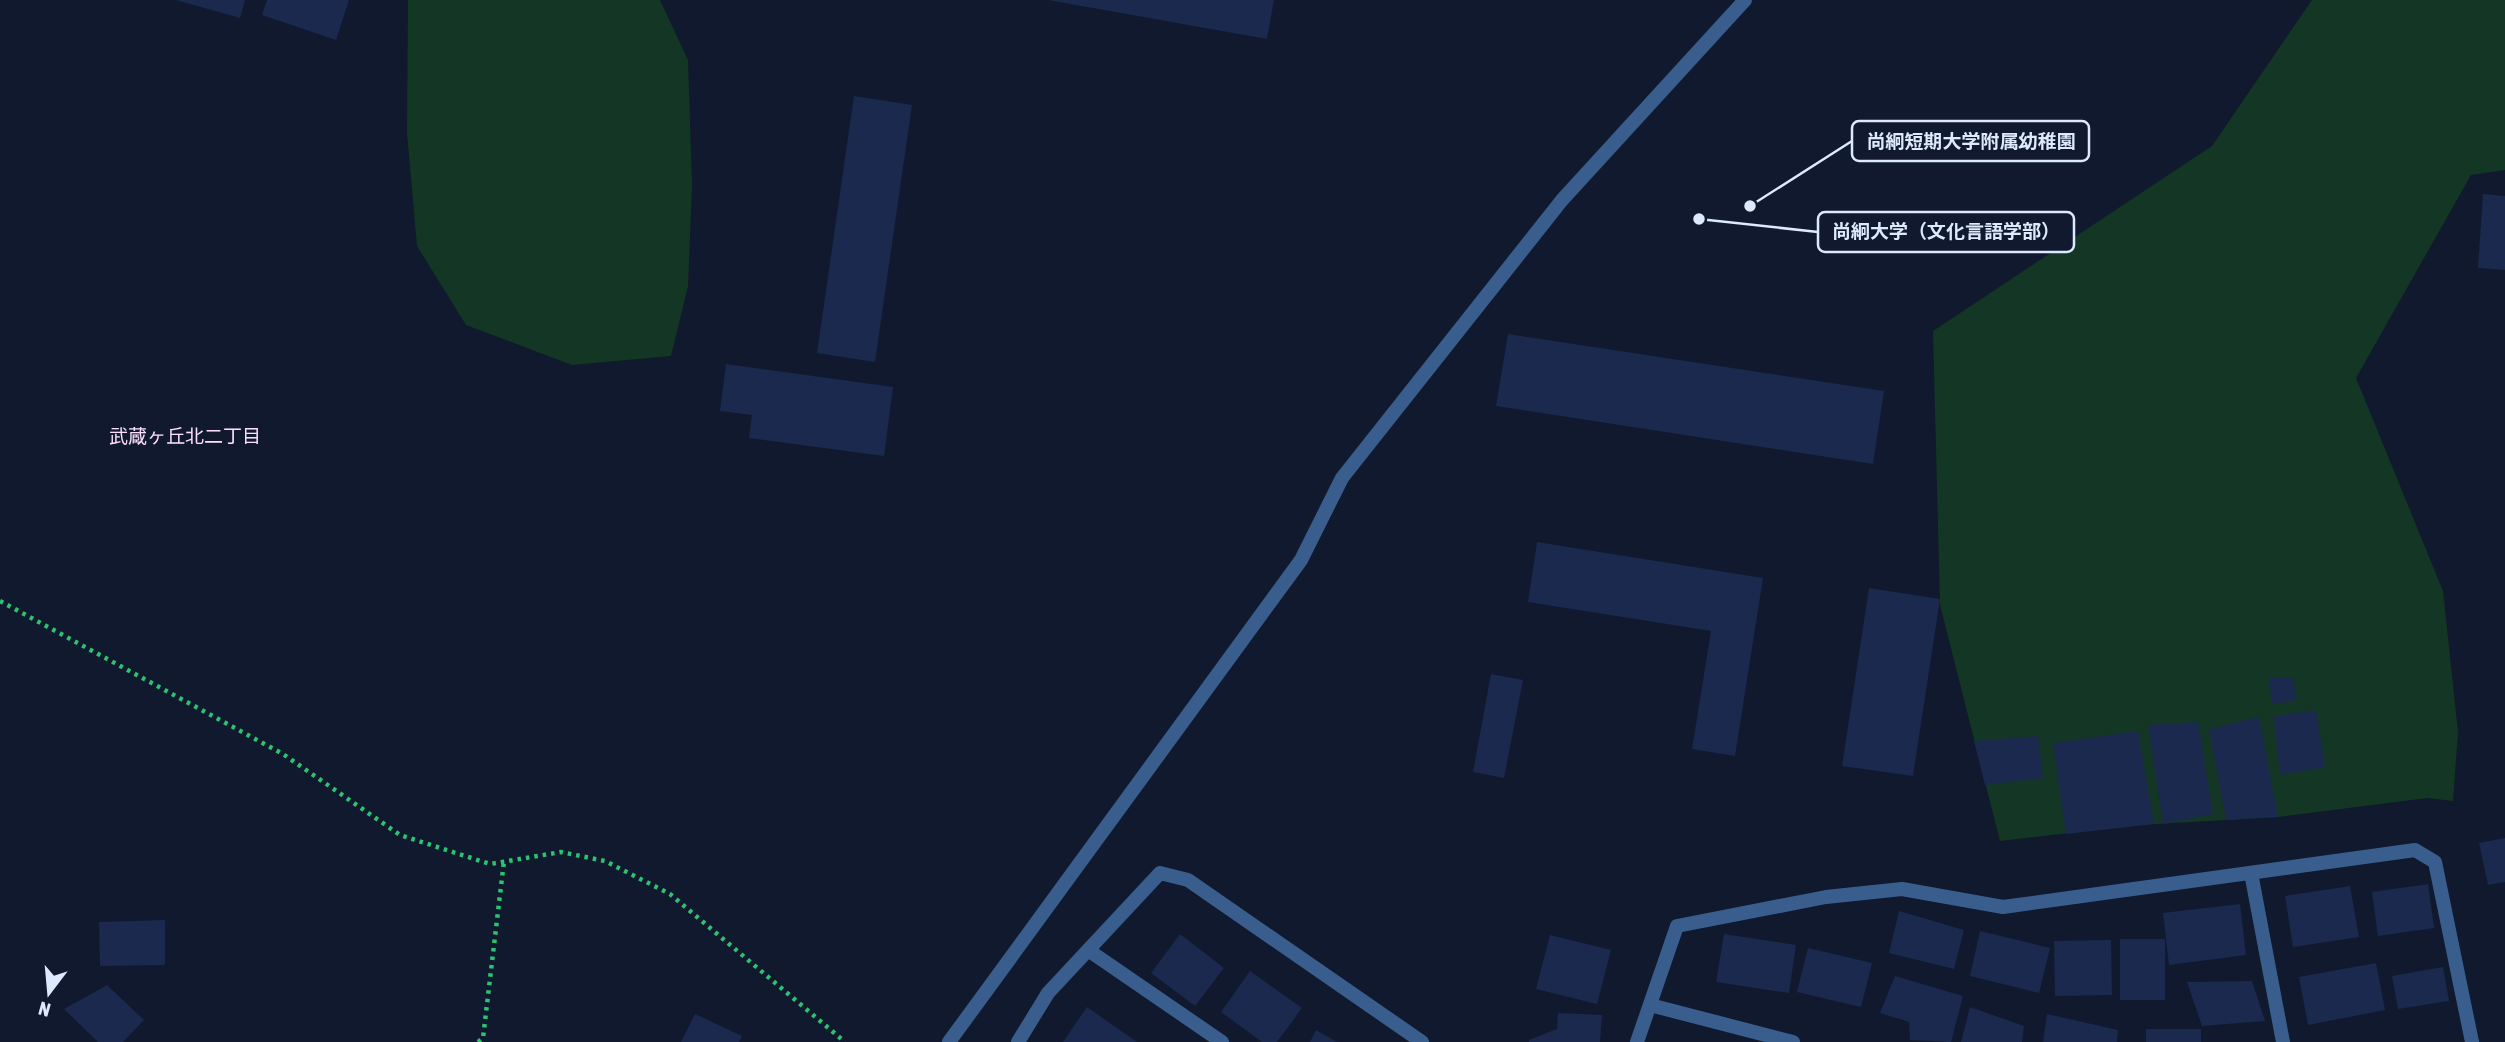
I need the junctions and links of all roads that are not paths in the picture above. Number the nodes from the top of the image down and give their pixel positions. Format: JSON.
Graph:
{"nodes":[{"id":1,"x":1745,"y":0,"type":"edge"},
{"id":2,"x":2251,"y":873,"type":"junction"},
{"id":3,"x":1088,"y":950,"type":"junction"},
{"id":4,"x":1650,"y":1005,"type":"junction"},
{"id":5,"x":948,"y":1042,"type":"edge"},
{"id":6,"x":1018,"y":1042,"type":"edge"},
{"id":7,"x":1222,"y":1042,"type":"edge"},
{"id":8,"x":1422,"y":1042,"type":"edge"},
{"id":9,"x":1637,"y":1042,"type":"edge"},
{"id":10,"x":1793,"y":1042,"type":"edge"},
{"id":11,"x":2283,"y":1042,"type":"edge"},
{"id":12,"x":2472,"y":1042,"type":"edge"}],
"edges":[{"from":1,"to":5,"type":"street"},
{"from":2,"to":4,"type":"street"},
{"from":2,"to":11,"type":"street"},
{"from":2,"to":12,"type":"street"},
{"from":3,"to":6,"type":"street"},
{"from":3,"to":7,"type":"street"},
{"from":3,"to":8,"type":"street"},
{"from":4,"to":9,"type":"street"},
{"from":4,"to":10,"type":"street"}]}
